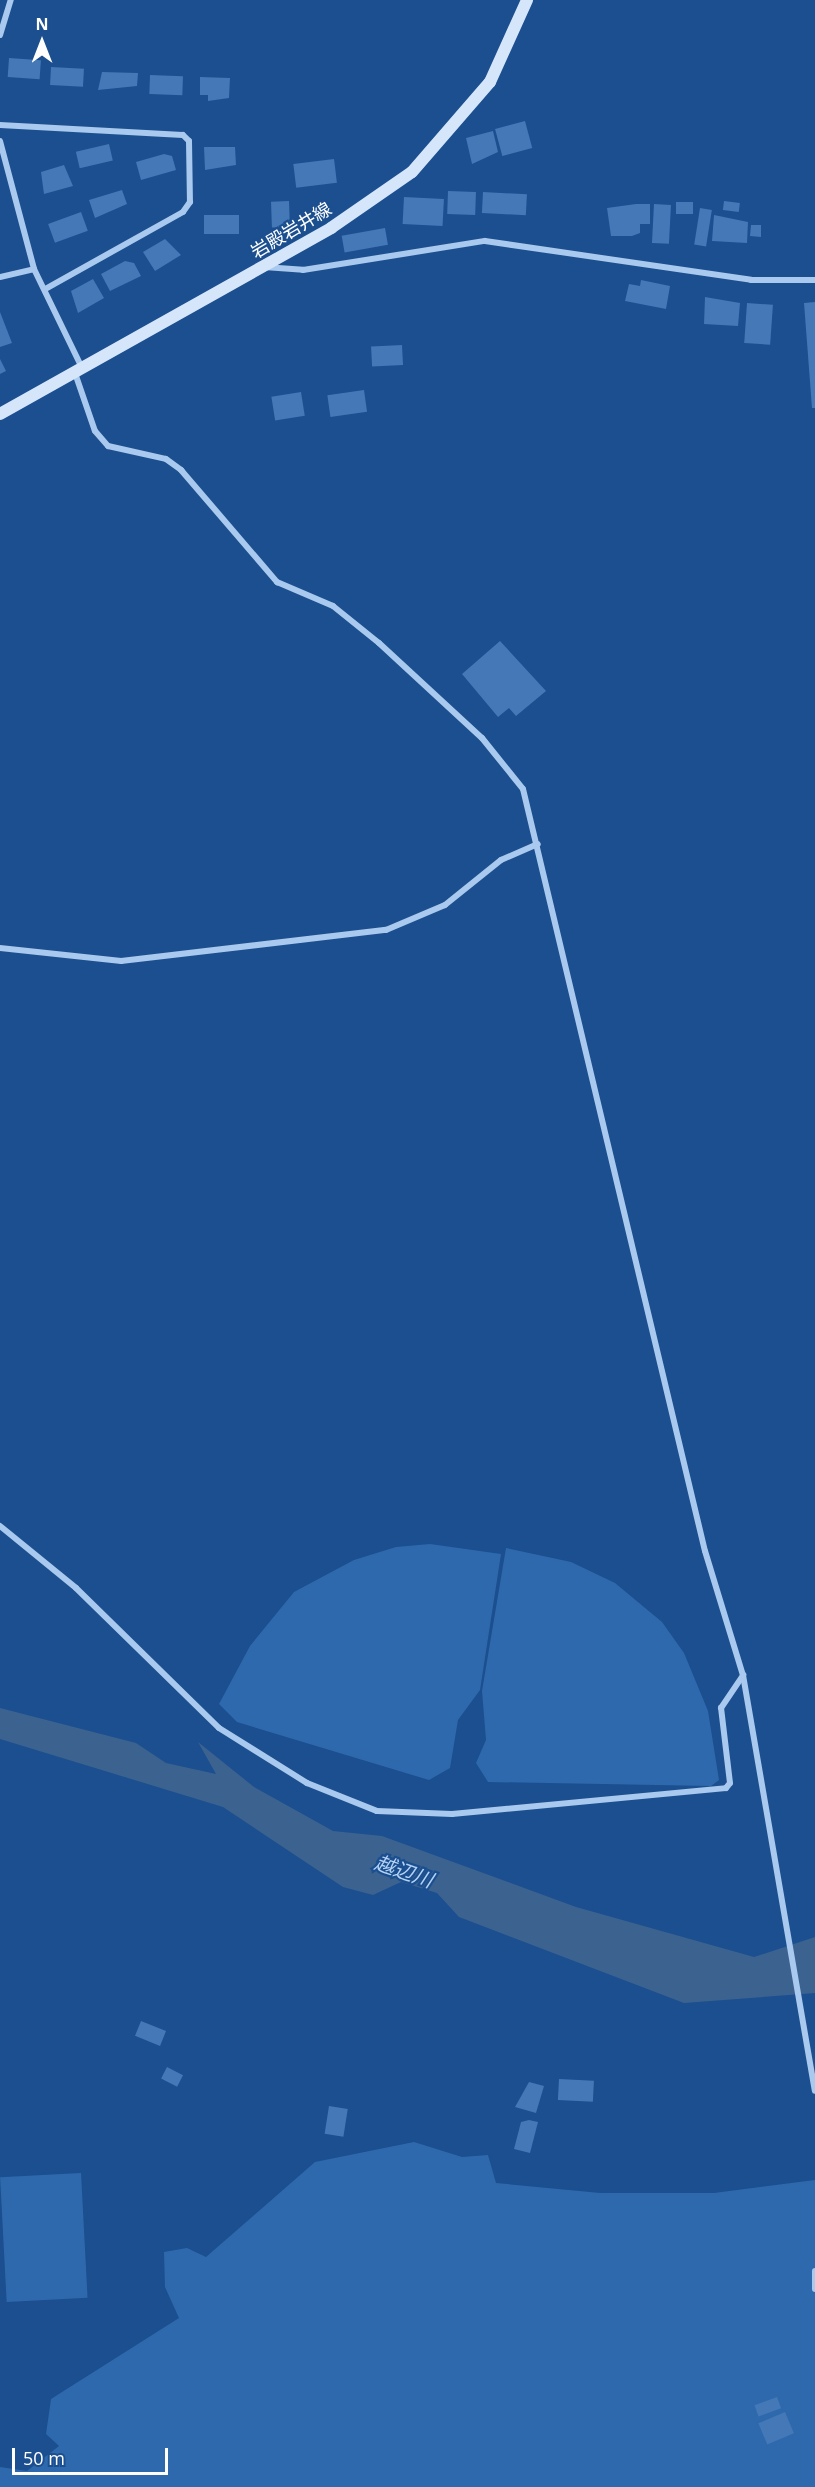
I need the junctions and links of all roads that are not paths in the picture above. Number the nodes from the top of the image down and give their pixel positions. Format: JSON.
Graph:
{"nodes":[{"id":1,"x":11,"y":0,"type":"edge"},
{"id":2,"x":527,"y":0,"type":"edge"},
{"id":3,"x":0,"y":35,"type":"edge"},
{"id":4,"x":0,"y":125,"type":"edge"},
{"id":5,"x":0,"y":141,"type":"edge"},
{"id":6,"x":264,"y":267,"type":"junction"},
{"id":7,"x":34,"y":269,"type":"junction"},
{"id":8,"x":0,"y":277,"type":"edge"},
{"id":9,"x":815,"y":280,"type":"edge"},
{"id":10,"x":45,"y":290,"type":"junction"},
{"id":11,"x":79,"y":370,"type":"junction"},
{"id":12,"x":0,"y":414,"type":"edge"},
{"id":13,"x":538,"y":844,"type":"junction"},
{"id":14,"x":0,"y":948,"type":"edge"},
{"id":15,"x":0,"y":1526,"type":"edge"},
{"id":16,"x":743,"y":1675,"type":"junction"},
{"id":17,"x":815,"y":2091,"type":"edge"},
{"id":18,"x":815,"y":2271,"type":"edge"},
{"id":19,"x":815,"y":2289,"type":"edge"}],
"edges":[{"from":1,"to":3,"type":"street"},
{"from":2,"to":6,"type":"main road","name":"岩殿岩井線"},
{"from":4,"to":10,"type":"street"},
{"from":5,"to":7,"type":"street"},
{"from":6,"to":9,"type":"street"},
{"from":6,"to":11,"type":"main road","name":"岩殿岩井線"},
{"from":7,"to":8,"type":"street"},
{"from":7,"to":10,"type":"street"},
{"from":10,"to":11,"type":"street"},
{"from":11,"to":12,"type":"main road","name":"岩殿岩井線"},
{"from":11,"to":13,"type":"street"},
{"from":13,"to":14,"type":"street"},
{"from":13,"to":16,"type":"street"},
{"from":15,"to":16,"type":"street"},
{"from":16,"to":17,"type":"street"},
{"from":18,"to":19,"type":"street"}]}
